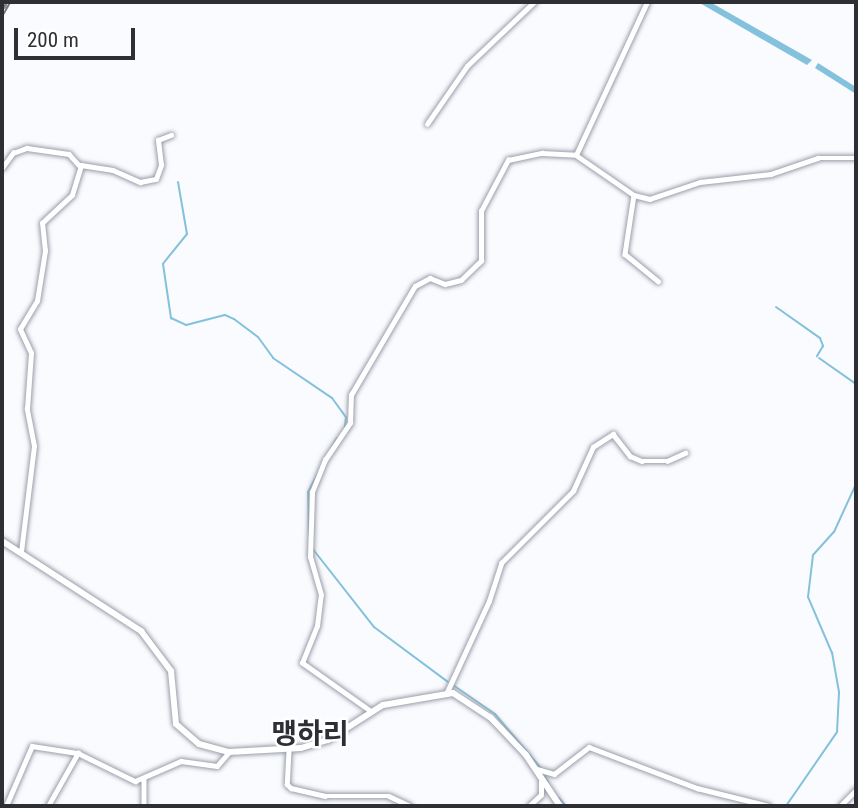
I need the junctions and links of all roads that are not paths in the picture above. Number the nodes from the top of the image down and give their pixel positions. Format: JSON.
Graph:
{"nodes":[{"id":1,"x":534,"y":2,"type":"edge"},
{"id":2,"x":647,"y":2,"type":"edge"},
{"id":3,"x":427,"y":124,"type":"dead end"},
{"id":4,"x":171,"y":135,"type":"dead end"},
{"id":5,"x":576,"y":155,"type":"junction"},
{"id":6,"x":856,"y":158,"type":"edge"},
{"id":7,"x":79,"y":165,"type":"junction"},
{"id":8,"x":2,"y":168,"type":"edge"},
{"id":9,"x":634,"y":195,"type":"junction"},
{"id":10,"x":658,"y":281,"type":"dead end"},
{"id":11,"x":685,"y":453,"type":"dead end"},
{"id":12,"x":2,"y":541,"type":"edge"},
{"id":13,"x":21,"y":552,"type":"junction"},
{"id":14,"x":447,"y":692,"type":"junction"},
{"id":15,"x":370,"y":711,"type":"junction"},
{"id":16,"x":289,"y":751,"type":"junction"},
{"id":17,"x":229,"y":752,"type":"junction"},
{"id":18,"x":78,"y":753,"type":"junction"},
{"id":19,"x":532,"y":765,"type":"junction"},
{"id":20,"x":144,"y":779,"type":"junction"},
{"id":21,"x":541,"y":782,"type":"junction"},
{"id":22,"x":856,"y":790,"type":"edge"},
{"id":23,"x":6,"y":806,"type":"edge"},
{"id":24,"x":48,"y":806,"type":"edge"},
{"id":25,"x":144,"y":806,"type":"edge"},
{"id":26,"x":410,"y":806,"type":"edge"},
{"id":27,"x":529,"y":806,"type":"edge"},
{"id":28,"x":560,"y":806,"type":"edge"},
{"id":29,"x":769,"y":806,"type":"edge"},
{"id":30,"x":840,"y":806,"type":"edge"}],
"edges":[{"from":1,"to":3,"type":"street"},
{"from":2,"to":5,"type":"street"},
{"from":4,"to":7,"type":"street"},
{"from":5,"to":9,"type":"street"},
{"from":5,"to":15,"type":"street"},
{"from":6,"to":9,"type":"street"},
{"from":7,"to":8,"type":"street"},
{"from":7,"to":13,"type":"street"},
{"from":9,"to":10,"type":"street"},
{"from":11,"to":14,"type":"street"},
{"from":12,"to":13,"type":"street"},
{"from":13,"to":17,"type":"street"},
{"from":14,"to":15,"type":"street"},
{"from":14,"to":19,"type":"street"},
{"from":15,"to":16,"type":"street"},
{"from":16,"to":17,"type":"street"},
{"from":16,"to":26,"type":"street"},
{"from":17,"to":20,"type":"street"},
{"from":18,"to":20,"type":"street"},
{"from":18,"to":23,"type":"street"},
{"from":18,"to":24,"type":"street"},
{"from":19,"to":21,"type":"street"},
{"from":19,"to":29,"type":"street"},
{"from":20,"to":25,"type":"street"},
{"from":21,"to":27,"type":"street"},
{"from":21,"to":28,"type":"street"},
{"from":22,"to":30,"type":"street"}]}
